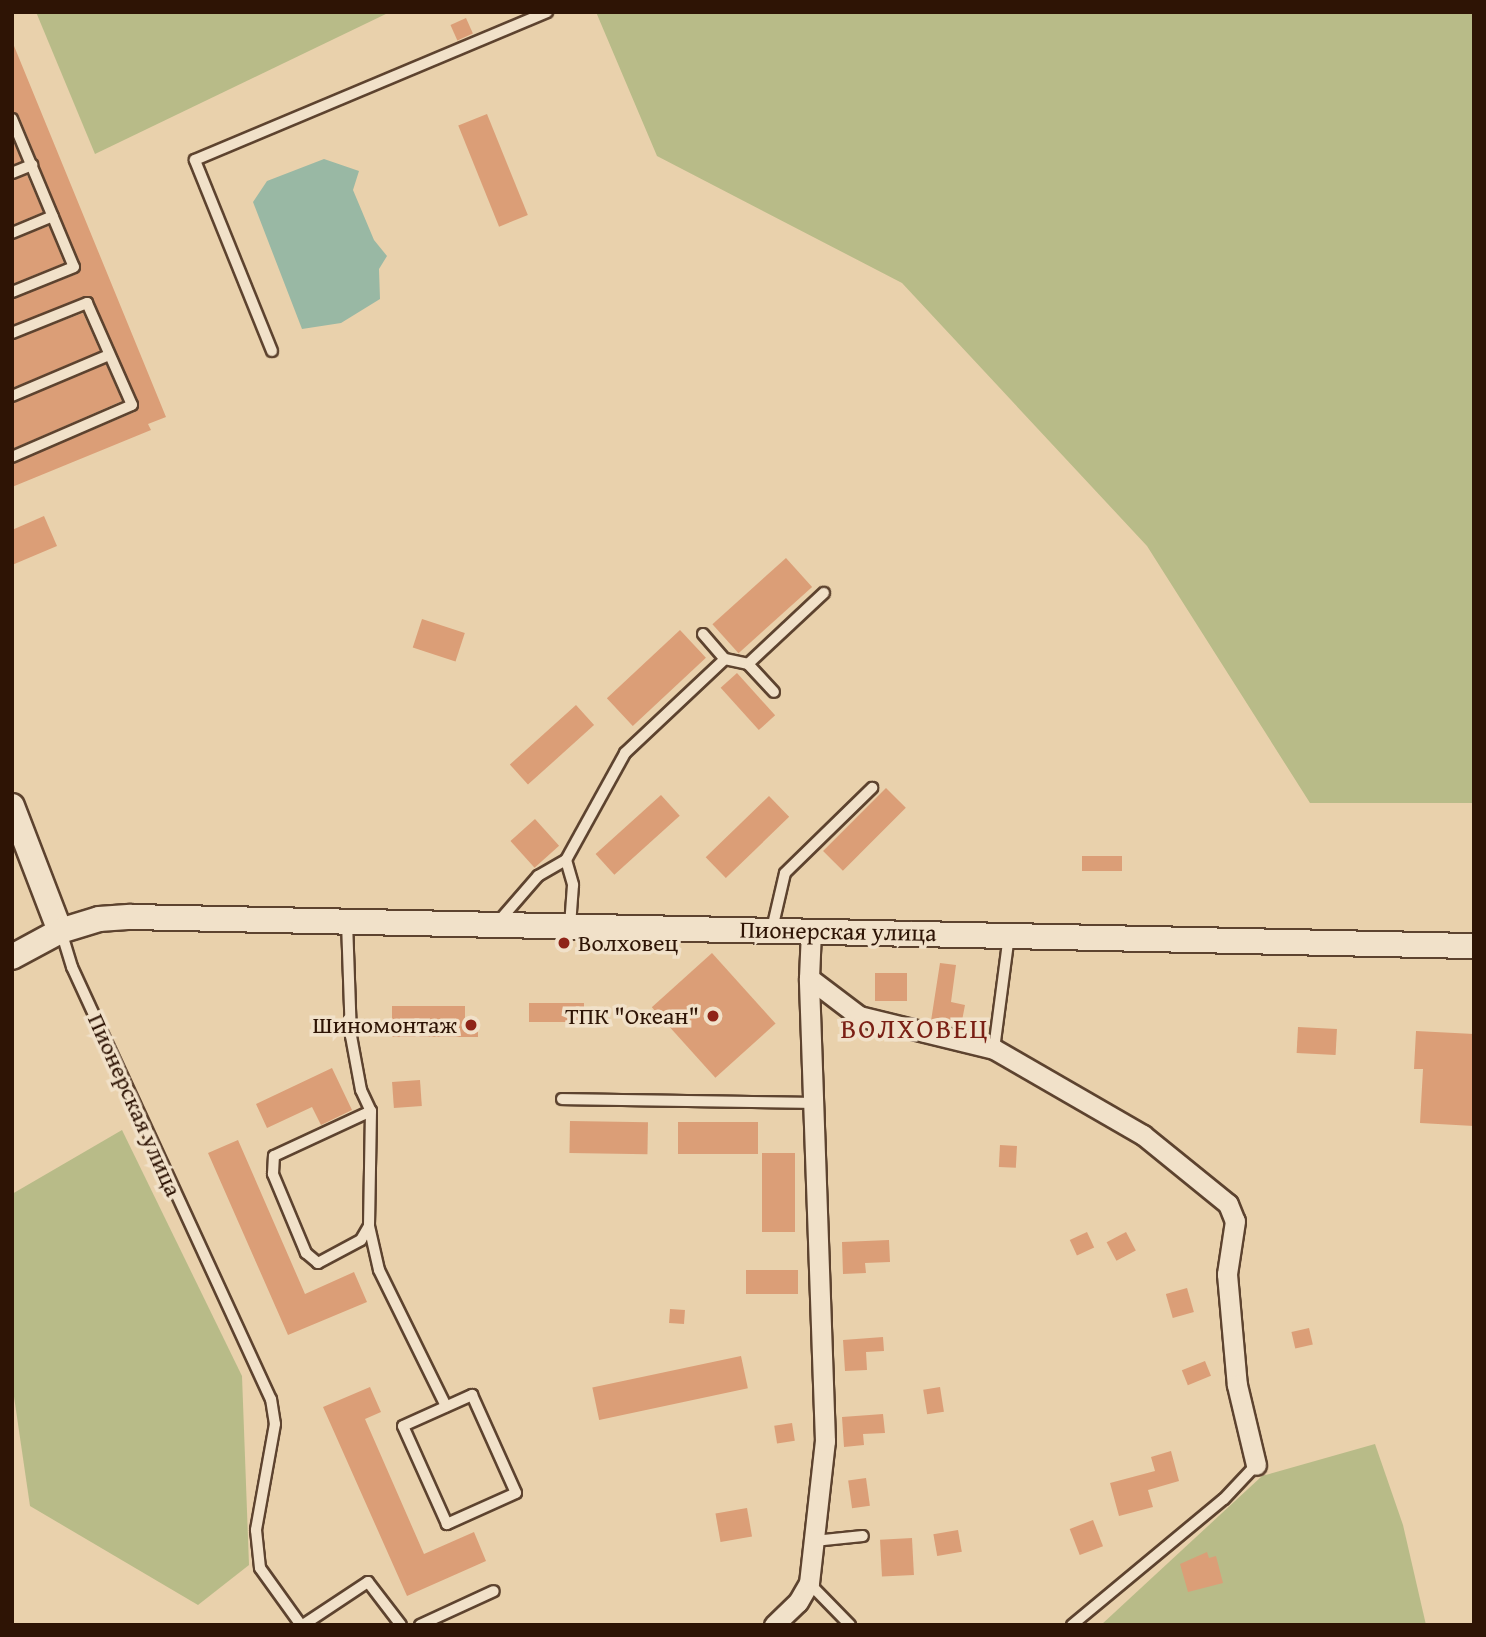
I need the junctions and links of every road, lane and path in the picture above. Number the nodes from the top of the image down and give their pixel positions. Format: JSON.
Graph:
{"nodes":[{"id":1,"x":547,"y":12,"type":"edge"},
{"id":2,"x":12,"y":119,"type":"edge"},
{"id":3,"x":32,"y":165,"type":"junction"},
{"id":4,"x":12,"y":173,"type":"edge"},
{"id":5,"x":53,"y":216,"type":"junction"},
{"id":6,"x":12,"y":233,"type":"edge"},
{"id":7,"x":12,"y":292,"type":"edge"},
{"id":8,"x":12,"y":333,"type":"edge"},
{"id":9,"x":272,"y":351,"type":"dead end"},
{"id":10,"x":109,"y":355,"type":"junction"},
{"id":11,"x":12,"y":396,"type":"edge"},
{"id":12,"x":12,"y":457,"type":"edge"},
{"id":13,"x":824,"y":593,"type":"dead end"},
{"id":14,"x":703,"y":634,"type":"dead end"},
{"id":15,"x":725,"y":659,"type":"junction"},
{"id":16,"x":748,"y":664,"type":"junction"},
{"id":17,"x":774,"y":692,"type":"dead end"},
{"id":18,"x":872,"y":788,"type":"dead end"},
{"id":19,"x":12,"y":806,"type":"edge"},
{"id":20,"x":566,"y":860,"type":"junction"},
{"id":21,"x":347,"y":922,"type":"junction"},
{"id":22,"x":496,"y":924,"type":"junction"},
{"id":23,"x":570,"y":926,"type":"junction"},
{"id":24,"x":772,"y":930,"type":"junction"},
{"id":25,"x":61,"y":931,"type":"junction"},
{"id":26,"x":811,"y":931,"type":"junction"},
{"id":27,"x":1009,"y":935,"type":"junction"},
{"id":28,"x":1474,"y":946,"type":"edge"},
{"id":29,"x":12,"y":957,"type":"edge"},
{"id":30,"x":809,"y":978,"type":"junction"},
{"id":31,"x":994,"y":1049,"type":"junction"},
{"id":32,"x":562,"y":1099,"type":"dead end"},
{"id":33,"x":812,"y":1103,"type":"junction"},
{"id":34,"x":371,"y":1111,"type":"junction"},
{"id":35,"x":369,"y":1226,"type":"junction"},
{"id":36,"x":446,"y":1406,"type":"junction"},
{"id":37,"x":1256,"y":1465,"type":"joint"},
{"id":38,"x":863,"y":1536,"type":"dead end"},
{"id":39,"x":814,"y":1541,"type":"junction"},
{"id":40,"x":809,"y":1583,"type":"junction"},
{"id":41,"x":494,"y":1591,"type":"dead end"},
{"id":42,"x":427,"y":1623,"type":"edge"},
{"id":43,"x":302,"y":1625,"type":"edge"},
{"id":44,"x":401,"y":1625,"type":"edge"},
{"id":45,"x":774,"y":1625,"type":"edge"},
{"id":46,"x":850,"y":1625,"type":"edge"},
{"id":47,"x":1072,"y":1625,"type":"edge"}],
"edges":[{"from":1,"to":9,"type":"lane"},
{"from":2,"to":3,"type":"lane"},
{"from":3,"to":4,"type":"lane"},
{"from":3,"to":5,"type":"lane"},
{"from":5,"to":6,"type":"lane"},
{"from":5,"to":7,"type":"lane"},
{"from":8,"to":10,"type":"lane"},
{"from":10,"to":11,"type":"lane"},
{"from":10,"to":12,"type":"lane"},
{"from":13,"to":16,"type":"lane"},
{"from":14,"to":15,"type":"lane"},
{"from":15,"to":16,"type":"lane"},
{"from":15,"to":20,"type":"lane"},
{"from":16,"to":17,"type":"lane"},
{"from":18,"to":24,"type":"lane"},
{"from":19,"to":25,"type":"street","name":"Пионерская улица"},
{"from":20,"to":22,"type":"lane"},
{"from":20,"to":23,"type":"lane"},
{"from":21,"to":22,"type":"street","name":"Пионерская улица"},
{"from":21,"to":25,"type":"street","name":"Пионерская улица"},
{"from":21,"to":34,"type":"lane"},
{"from":22,"to":23,"type":"street","name":"Пионерская улица"},
{"from":23,"to":24,"type":"street","name":"Пионерская улица"},
{"from":24,"to":26,"type":"street","name":"Пионерская улица"},
{"from":25,"to":29,"type":"street","name":"Пионерская улица"},
{"from":25,"to":43,"type":"lane","name":"Пионерская улица"},
{"from":26,"to":27,"type":"street","name":"Пионерская улица"},
{"from":26,"to":30,"type":"street"},
{"from":27,"to":28,"type":"street","name":"Пионерская улица"},
{"from":27,"to":31,"type":"lane"},
{"from":30,"to":31,"type":"street"},
{"from":30,"to":33,"type":"street"},
{"from":31,"to":37,"type":"street"},
{"from":32,"to":33,"type":"lane"},
{"from":33,"to":39,"type":"street"},
{"from":34,"to":35,"type":"lane"},
{"from":34,"to":35,"type":"lane"},
{"from":35,"to":36,"type":"lane"},
{"from":36,"to":36,"type":"lane"},
{"from":37,"to":47,"type":"lane"},
{"from":38,"to":39,"type":"lane"},
{"from":39,"to":40,"type":"street"},
{"from":40,"to":45,"type":"street"},
{"from":40,"to":46,"type":"lane"},
{"from":41,"to":42,"type":"lane"},
{"from":43,"to":44,"type":"lane"}]}
